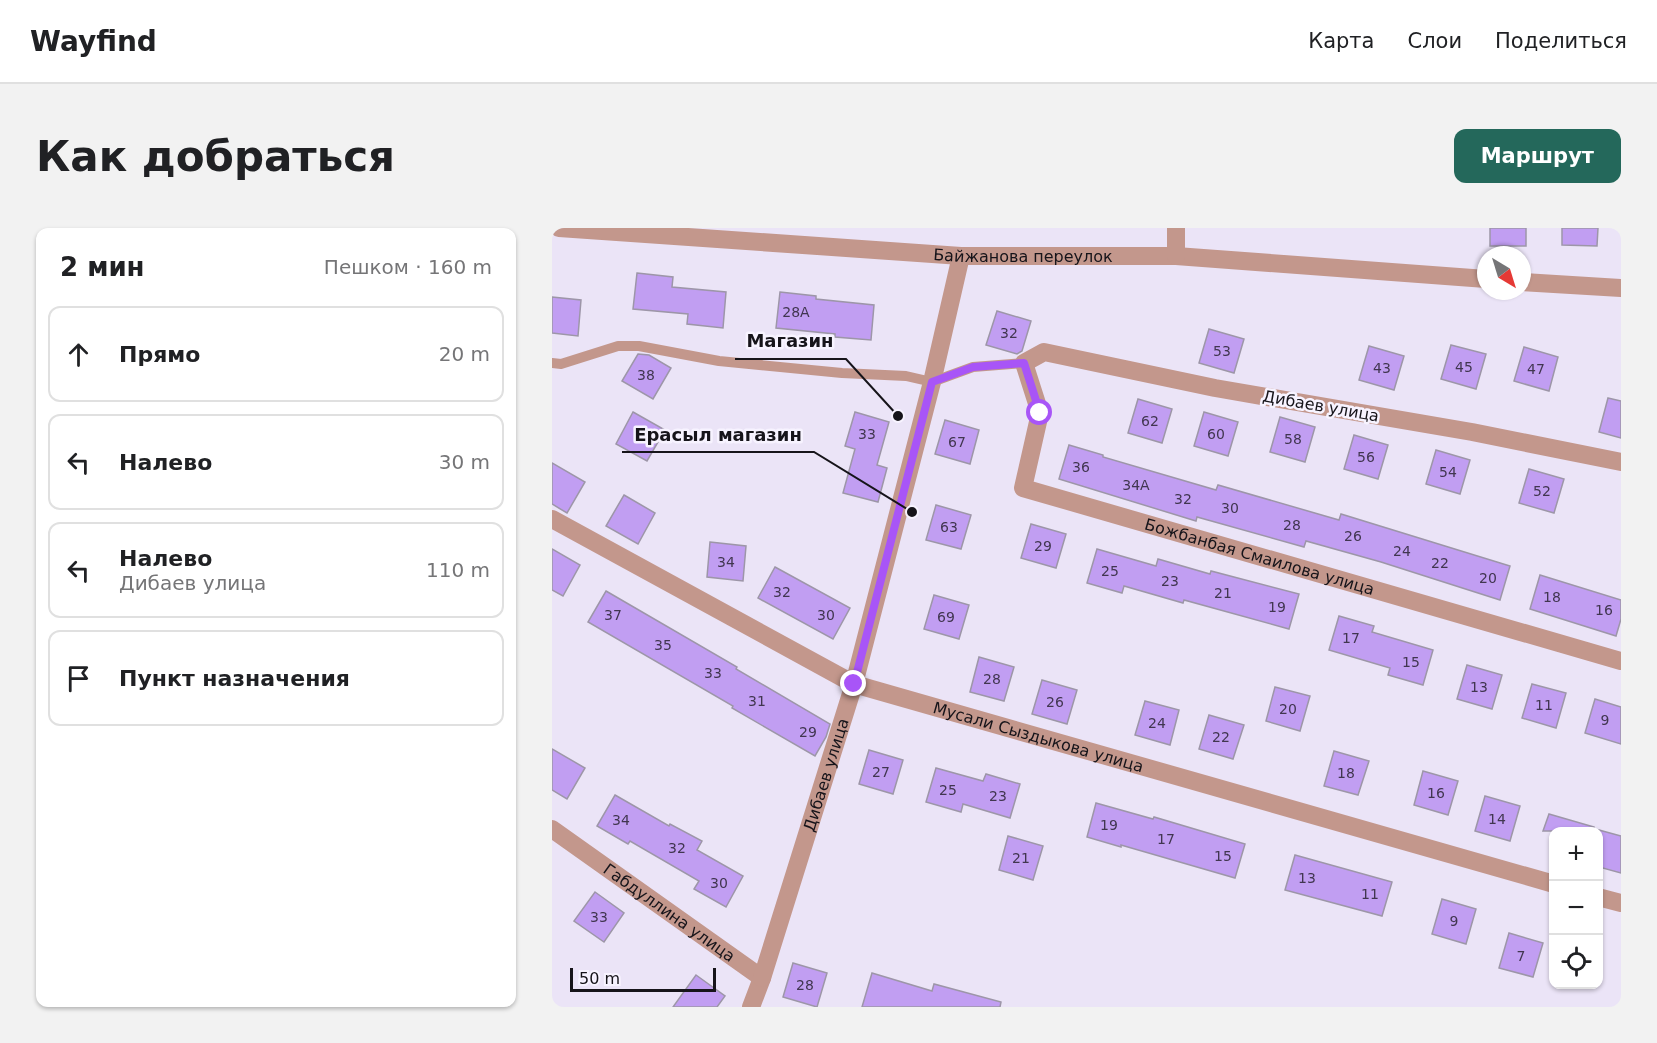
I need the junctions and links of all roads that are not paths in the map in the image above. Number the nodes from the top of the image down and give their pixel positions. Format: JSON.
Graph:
{"nodes":[{"id":1,"x":559,"y":228,"type":"edge"},
{"id":2,"x":1176,"y":228,"type":"edge"},
{"id":3,"x":962,"y":256,"type":"junction"},
{"id":4,"x":1176,"y":256,"type":"junction"},
{"id":5,"x":1477,"y":278,"type":"edge"},
{"id":6,"x":1531,"y":283,"type":"edge"},
{"id":7,"x":1621,"y":288,"type":"edge"},
{"id":8,"x":552,"y":363,"type":"edge"},
{"id":9,"x":1024,"y":363,"type":"junction"},
{"id":10,"x":932,"y":382,"type":"junction"},
{"id":11,"x":1621,"y":462,"type":"edge"},
{"id":12,"x":552,"y":519,"type":"edge"},
{"id":13,"x":1621,"y":662,"type":"edge"},
{"id":14,"x":854,"y":684,"type":"junction"},
{"id":15,"x":552,"y":829,"type":"edge"},
{"id":16,"x":1549,"y":883,"type":"edge"},
{"id":17,"x":1603,"y":898,"type":"edge"},
{"id":18,"x":1621,"y":903,"type":"edge"},
{"id":19,"x":762,"y":978,"type":"junction"},
{"id":20,"x":751,"y":1007,"type":"edge"}],
"edges":[{"from":1,"to":3,"type":"street","name":"Байжанова переулок"},
{"from":2,"to":4,"type":"street"},
{"from":3,"to":4,"type":"street","name":"Байжанова переулок"},
{"from":3,"to":10,"type":"street","name":"Дибаев улица"},
{"from":4,"to":5,"type":"street","name":"Байжанова переулок"},
{"from":6,"to":7,"type":"street"},
{"from":8,"to":10,"type":"lane"},
{"from":9,"to":10,"type":"lane"},
{"from":9,"to":11,"type":"street","name":"Дибаев улица"},
{"from":9,"to":13,"type":"street","name":"Божбанбая Смаилова улица"},
{"from":10,"to":14,"type":"street","name":"Дибаев улица"},
{"from":12,"to":14,"type":"street","name":"Мусали Сыздыкова улица"},
{"from":14,"to":16,"type":"street","name":"Мусали Сыздыкова улица"},
{"from":14,"to":19,"type":"street","name":"Дибаев улица"},
{"from":15,"to":19,"type":"street","name":"Габдуллина улица"},
{"from":17,"to":18,"type":"street"},
{"from":19,"to":20,"type":"street"}]}
